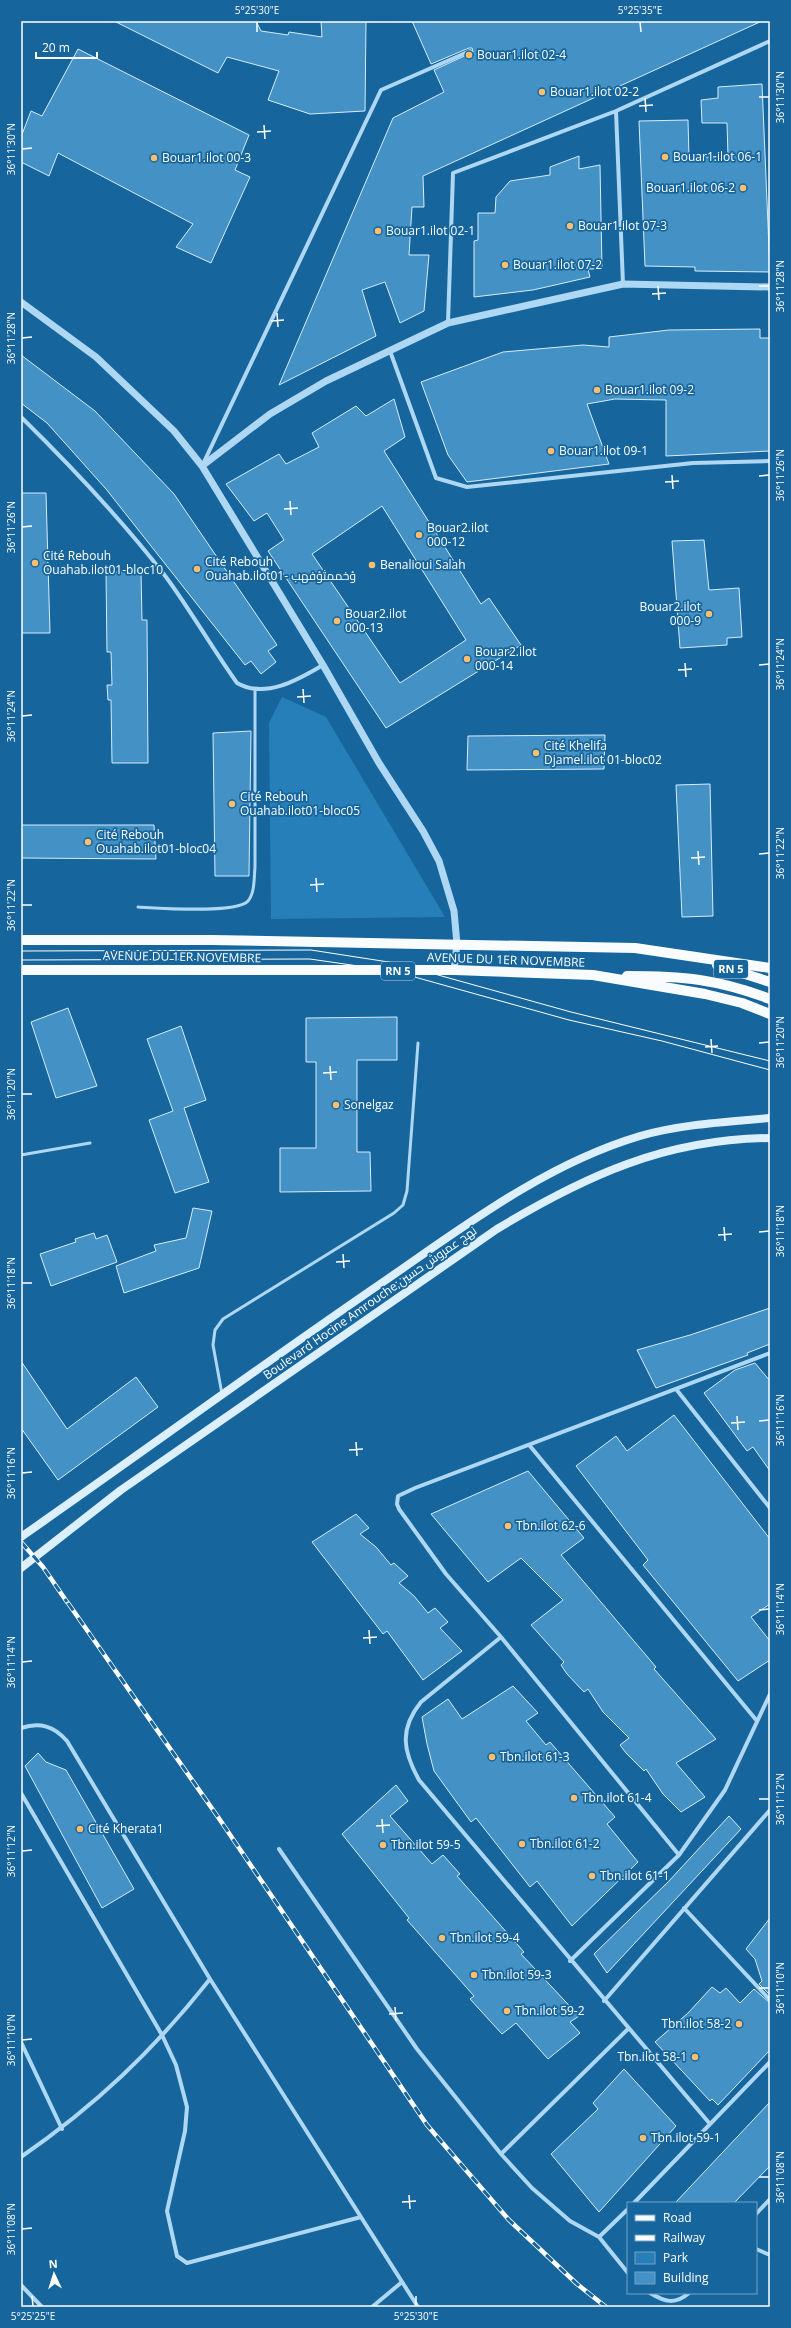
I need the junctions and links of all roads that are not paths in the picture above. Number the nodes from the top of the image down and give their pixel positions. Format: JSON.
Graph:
{"nodes":[{"id":1,"x":770,"y":41,"type":"edge"},
{"id":2,"x":470,"y":51,"type":"dead end"},
{"id":3,"x":616,"y":111,"type":"junction"},
{"id":4,"x":623,"y":284,"type":"junction"},
{"id":5,"x":770,"y":287,"type":"edge"},
{"id":6,"x":21,"y":302,"type":"edge"},
{"id":7,"x":448,"y":323,"type":"junction"},
{"id":8,"x":390,"y":351,"type":"junction"},
{"id":9,"x":21,"y":417,"type":"edge"},
{"id":10,"x":770,"y":461,"type":"edge"},
{"id":11,"x":202,"y":466,"type":"junction"},
{"id":12,"x":323,"y":665,"type":"junction"},
{"id":13,"x":255,"y":690,"type":"junction"},
{"id":14,"x":138,"y":907,"type":"dead end"},
{"id":15,"x":21,"y":940,"type":"edge"},
{"id":16,"x":457,"y":944,"type":"junction"},
{"id":17,"x":692,"y":956,"type":"junction"},
{"id":18,"x":770,"y":968,"type":"edge"},
{"id":19,"x":21,"y":970,"type":"edge"},
{"id":20,"x":454,"y":970,"type":"junction"},
{"id":21,"x":594,"y":975,"type":"junction"},
{"id":22,"x":770,"y":982,"type":"edge"},
{"id":23,"x":770,"y":999,"type":"edge"},
{"id":24,"x":770,"y":1014,"type":"edge"},
{"id":25,"x":418,"y":1043,"type":"dead end"},
{"id":26,"x":770,"y":1118,"type":"edge"},
{"id":27,"x":770,"y":1138,"type":"edge"},
{"id":28,"x":90,"y":1143,"type":"dead end"},
{"id":29,"x":21,"y":1156,"type":"edge"},
{"id":30,"x":770,"y":1353,"type":"edge"},
{"id":31,"x":676,"y":1389,"type":"junction"},
{"id":32,"x":222,"y":1394,"type":"junction"},
{"id":33,"x":530,"y":1446,"type":"junction"},
{"id":34,"x":770,"y":1508,"type":"edge"},
{"id":35,"x":21,"y":1537,"type":"edge"},
{"id":36,"x":21,"y":1568,"type":"edge"},
{"id":37,"x":502,"y":1637,"type":"junction"},
{"id":38,"x":770,"y":1694,"type":"edge"},
{"id":39,"x":757,"y":1721,"type":"junction"},
{"id":40,"x":21,"y":1728,"type":"edge"},
{"id":41,"x":21,"y":1793,"type":"edge"},
{"id":42,"x":769,"y":1813,"type":"edge"},
{"id":43,"x":279,"y":1849,"type":"dead end"},
{"id":44,"x":679,"y":1855,"type":"junction"},
{"id":45,"x":684,"y":1908,"type":"junction"},
{"id":46,"x":570,"y":1961,"type":"junction"},
{"id":47,"x":210,"y":1979,"type":"junction"},
{"id":48,"x":770,"y":2000,"type":"edge"},
{"id":49,"x":604,"y":2001,"type":"junction"},
{"id":50,"x":628,"y":2029,"type":"junction"},
{"id":51,"x":162,"y":2035,"type":"junction"},
{"id":52,"x":21,"y":2042,"type":"edge"},
{"id":53,"x":770,"y":2062,"type":"edge"},
{"id":54,"x":710,"y":2124,"type":"junction"},
{"id":55,"x":62,"y":2129,"type":"junction"},
{"id":56,"x":501,"y":2154,"type":"junction"},
{"id":57,"x":21,"y":2157,"type":"edge"},
{"id":58,"x":770,"y":2199,"type":"edge"},
{"id":59,"x":635,"y":2202,"type":"edge"},
{"id":60,"x":627,"y":2210,"type":"edge"},
{"id":61,"x":757,"y":2213,"type":"edge"},
{"id":62,"x":361,"y":2217,"type":"junction"},
{"id":63,"x":599,"y":2237,"type":"junction"},
{"id":64,"x":757,"y":2249,"type":"edge"},
{"id":65,"x":770,"y":2255,"type":"edge"},
{"id":66,"x":627,"y":2272,"type":"edge"},
{"id":67,"x":402,"y":2282,"type":"junction"},
{"id":68,"x":21,"y":2285,"type":"edge"},
{"id":69,"x":652,"y":2294,"type":"edge"},
{"id":70,"x":688,"y":2294,"type":"edge"},
{"id":71,"x":42,"y":2307,"type":"edge"},
{"id":72,"x":372,"y":2307,"type":"edge"},
{"id":73,"x":418,"y":2307,"type":"edge"}],
"edges":[{"from":1,"to":3,"type":"street"},
{"from":2,"to":11,"type":"street"},
{"from":3,"to":4,"type":"street"},
{"from":3,"to":7,"type":"street"},
{"from":4,"to":5,"type":"street"},
{"from":4,"to":7,"type":"street"},
{"from":6,"to":11,"type":"street"},
{"from":7,"to":8,"type":"street"},
{"from":8,"to":10,"type":"street"},
{"from":8,"to":11,"type":"street"},
{"from":9,"to":13,"type":"street"},
{"from":11,"to":12,"type":"street"},
{"from":12,"to":13,"type":"street"},
{"from":12,"to":16,"type":"street"},
{"from":13,"to":14,"type":"lane"},
{"from":15,"to":16,"type":"main road","name":"AVENUE DU 1ER NOVEMBRE","number":"RN 5"},
{"from":16,"to":17,"type":"main road","name":"AVENUE DU 1ER NOVEMBRE","number":"RN 5"},
{"from":16,"to":20,"type":"street"},
{"from":17,"to":18,"type":"main road","name":"AVENUE DU 1ER NOVEMBRE","number":"RN 5"},
{"from":17,"to":22,"type":"main road","number":"RN 5"},
{"from":19,"to":20,"type":"main road","name":"AVENUE DU 1ER NOVEMBRE","number":"RN 5"},
{"from":20,"to":21,"type":"main road","name":"AVENUE DU 1ER NOVEMBRE","number":"RN 5"},
{"from":21,"to":23,"type":"main road","number":"RN 5"},
{"from":21,"to":24,"type":"main road","name":"AVENUE DU 1ER NOVEMBRE","number":"RN 5"},
{"from":25,"to":32,"type":"lane"},
{"from":26,"to":32,"type":"main road","name":"Boulevard Hocine Amrouche;نهج عمروش حسين"},
{"from":27,"to":36,"type":"main road","name":"Boulevard Hocine Amrouche;نهج عمروش حسين"},
{"from":28,"to":29,"type":"lane"},
{"from":30,"to":31,"type":"street"},
{"from":31,"to":33,"type":"street"},
{"from":31,"to":34,"type":"street"},
{"from":32,"to":35,"type":"main road","name":"Boulevard Hocine Amrouche;نهج عمروش حسين"},
{"from":33,"to":37,"type":"street"},
{"from":33,"to":39,"type":"street"},
{"from":37,"to":44,"type":"street"},
{"from":37,"to":46,"type":"street"},
{"from":38,"to":39,"type":"street"},
{"from":39,"to":44,"type":"street"},
{"from":40,"to":47,"type":"street"},
{"from":41,"to":51,"type":"street"},
{"from":42,"to":45,"type":"street"},
{"from":43,"to":56,"type":"street"},
{"from":44,"to":46,"type":"street"},
{"from":45,"to":48,"type":"street"},
{"from":45,"to":49,"type":"street"},
{"from":46,"to":49,"type":"street"},
{"from":47,"to":51,"type":"street"},
{"from":47,"to":62,"type":"street"},
{"from":49,"to":50,"type":"street"},
{"from":50,"to":54,"type":"street"},
{"from":50,"to":56,"type":"street"},
{"from":51,"to":55,"type":"street"},
{"from":51,"to":62,"type":"street"},
{"from":52,"to":55,"type":"street"},
{"from":53,"to":54,"type":"street"},
{"from":54,"to":59,"type":"street"},
{"from":55,"to":57,"type":"street"},
{"from":56,"to":63,"type":"street"},
{"from":58,"to":61,"type":"street"},
{"from":60,"to":63,"type":"street"},
{"from":62,"to":67,"type":"street"},
{"from":63,"to":66,"type":"street"},
{"from":64,"to":65,"type":"street"},
{"from":67,"to":72,"type":"street"},
{"from":67,"to":73,"type":"street"},
{"from":68,"to":71,"type":"street"},
{"from":69,"to":70,"type":"street"}]}
